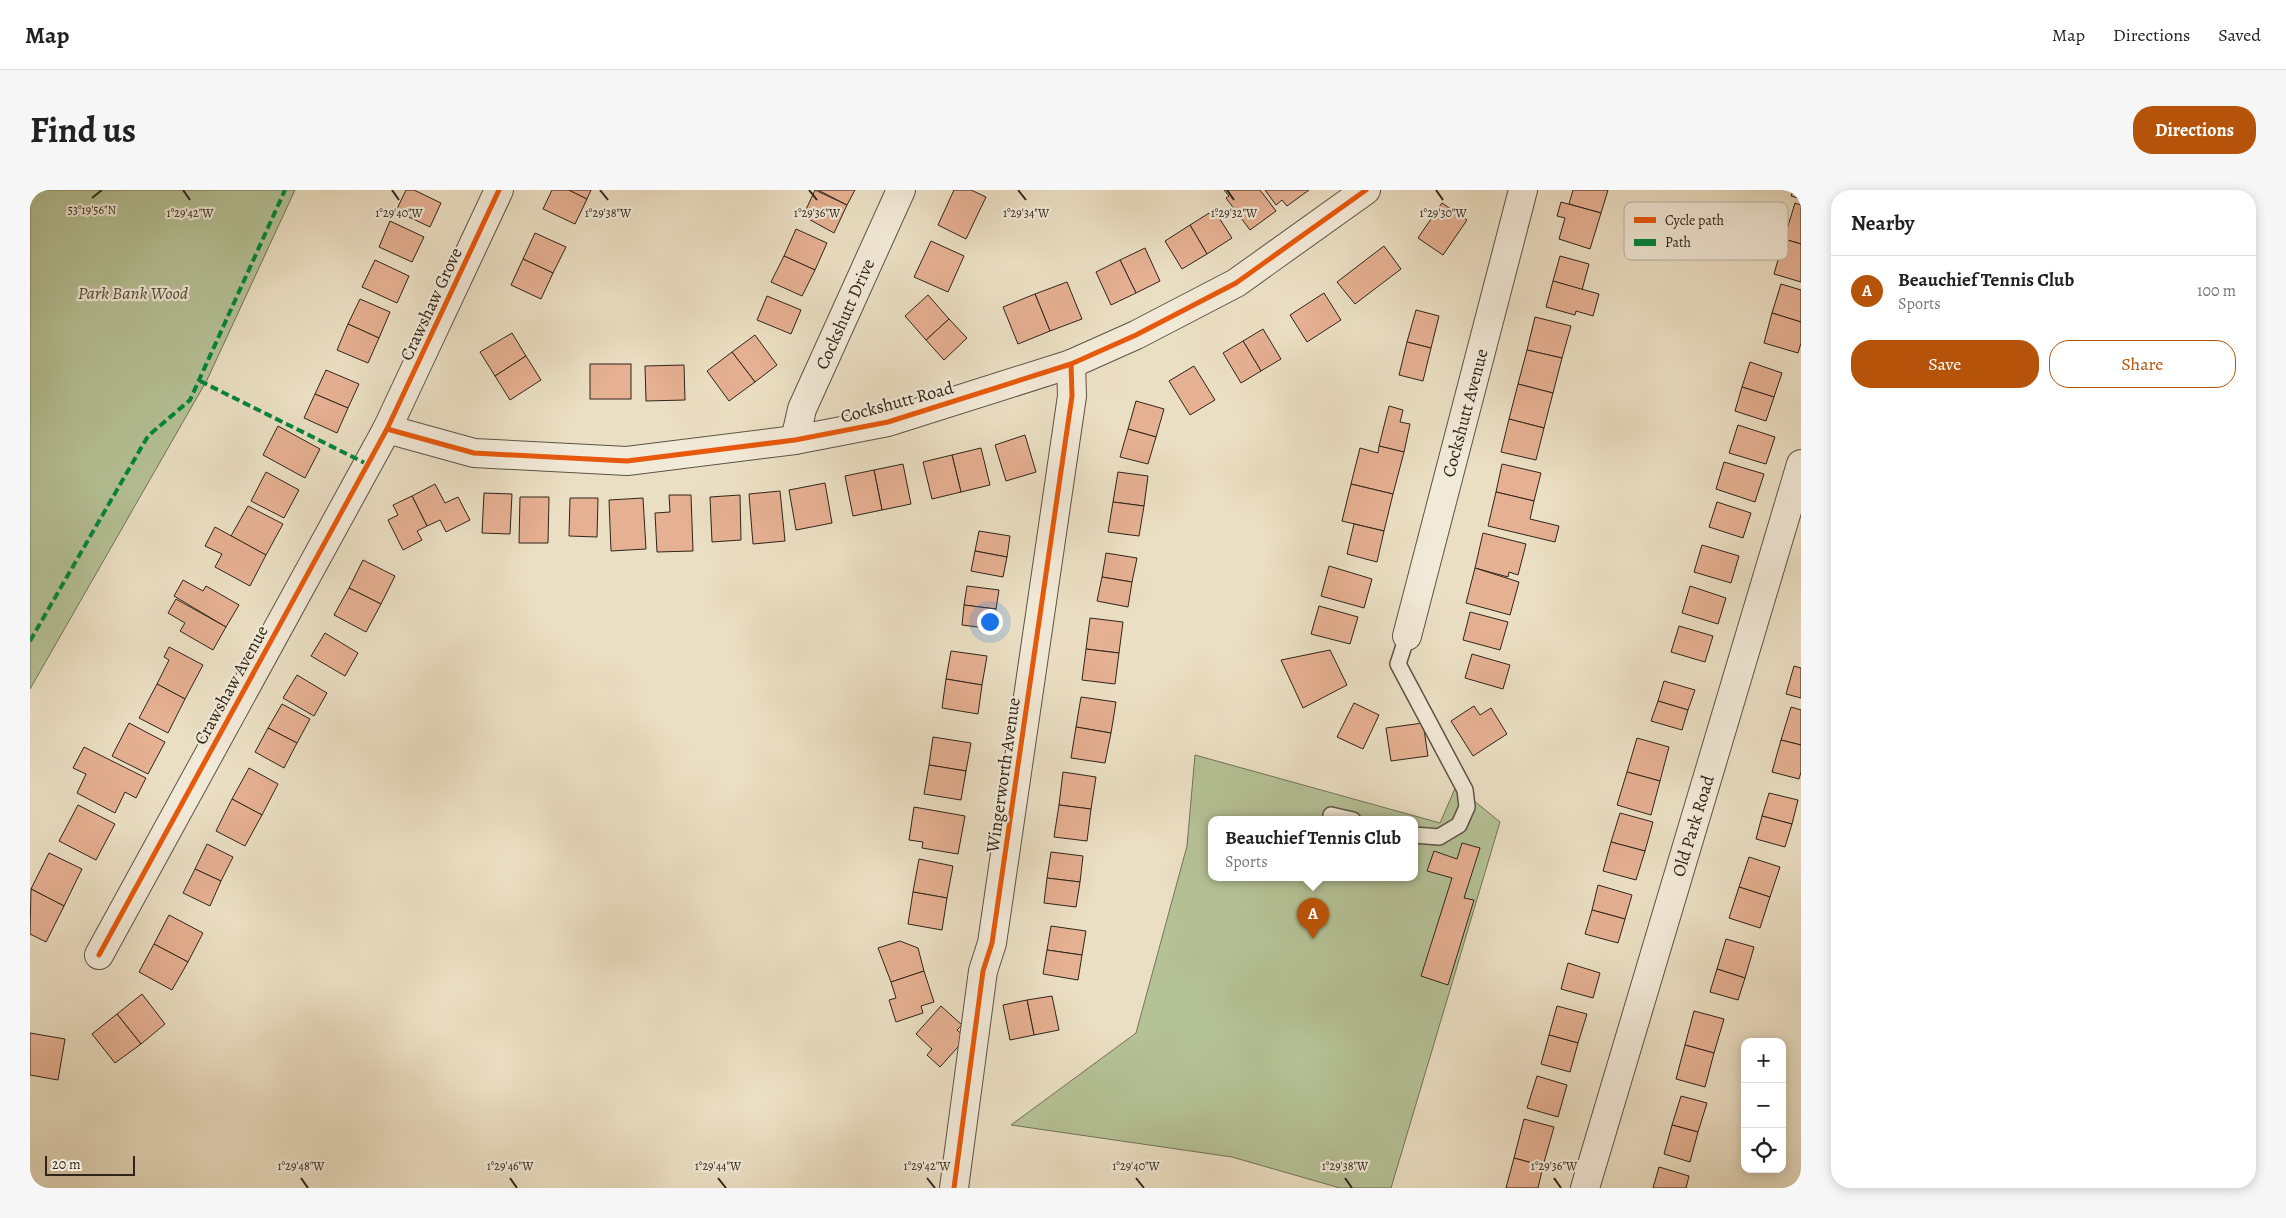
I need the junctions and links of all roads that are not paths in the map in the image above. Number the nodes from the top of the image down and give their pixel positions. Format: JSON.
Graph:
{"nodes":[{"id":1,"x":500,"y":190,"type":"edge"},
{"id":2,"x":901,"y":190,"type":"edge"},
{"id":3,"x":1366,"y":190,"type":"edge"},
{"id":4,"x":1523,"y":190,"type":"edge"},
{"id":5,"x":1071,"y":364,"type":"junction"},
{"id":6,"x":387,"y":429,"type":"junction"},
{"id":7,"x":795,"y":440,"type":"junction"},
{"id":8,"x":1801,"y":464,"type":"edge"},
{"id":9,"x":1407,"y":636,"type":"joint"},
{"id":10,"x":1331,"y":815,"type":"dead end"},
{"id":11,"x":1335,"y":816,"type":"edge"},
{"id":12,"x":1418,"y":835,"type":"edge"},
{"id":13,"x":99,"y":954,"type":"dead end"},
{"id":14,"x":954,"y":1188,"type":"edge"},
{"id":15,"x":1584,"y":1188,"type":"edge"}],
"edges":[{"from":1,"to":6,"type":"street","name":"Crawshaw Grove"},
{"from":2,"to":7,"type":"street","name":"Cockshutt Drive"},
{"from":3,"to":5,"type":"street","name":"Cockshutt Road"},
{"from":4,"to":9,"type":"street","name":"Cockshutt Avenue"},
{"from":5,"to":7,"type":"street","name":"Cockshutt Road"},
{"from":5,"to":14,"type":"street","name":"Wingerworth Avenue"},
{"from":6,"to":7,"type":"street","name":"Cockshutt Road"},
{"from":6,"to":13,"type":"street","name":"Crawshaw Avenue"},
{"from":8,"to":15,"type":"street","name":"Old Park Road"},
{"from":9,"to":12,"type":"lane"},
{"from":10,"to":11,"type":"lane"}]}
